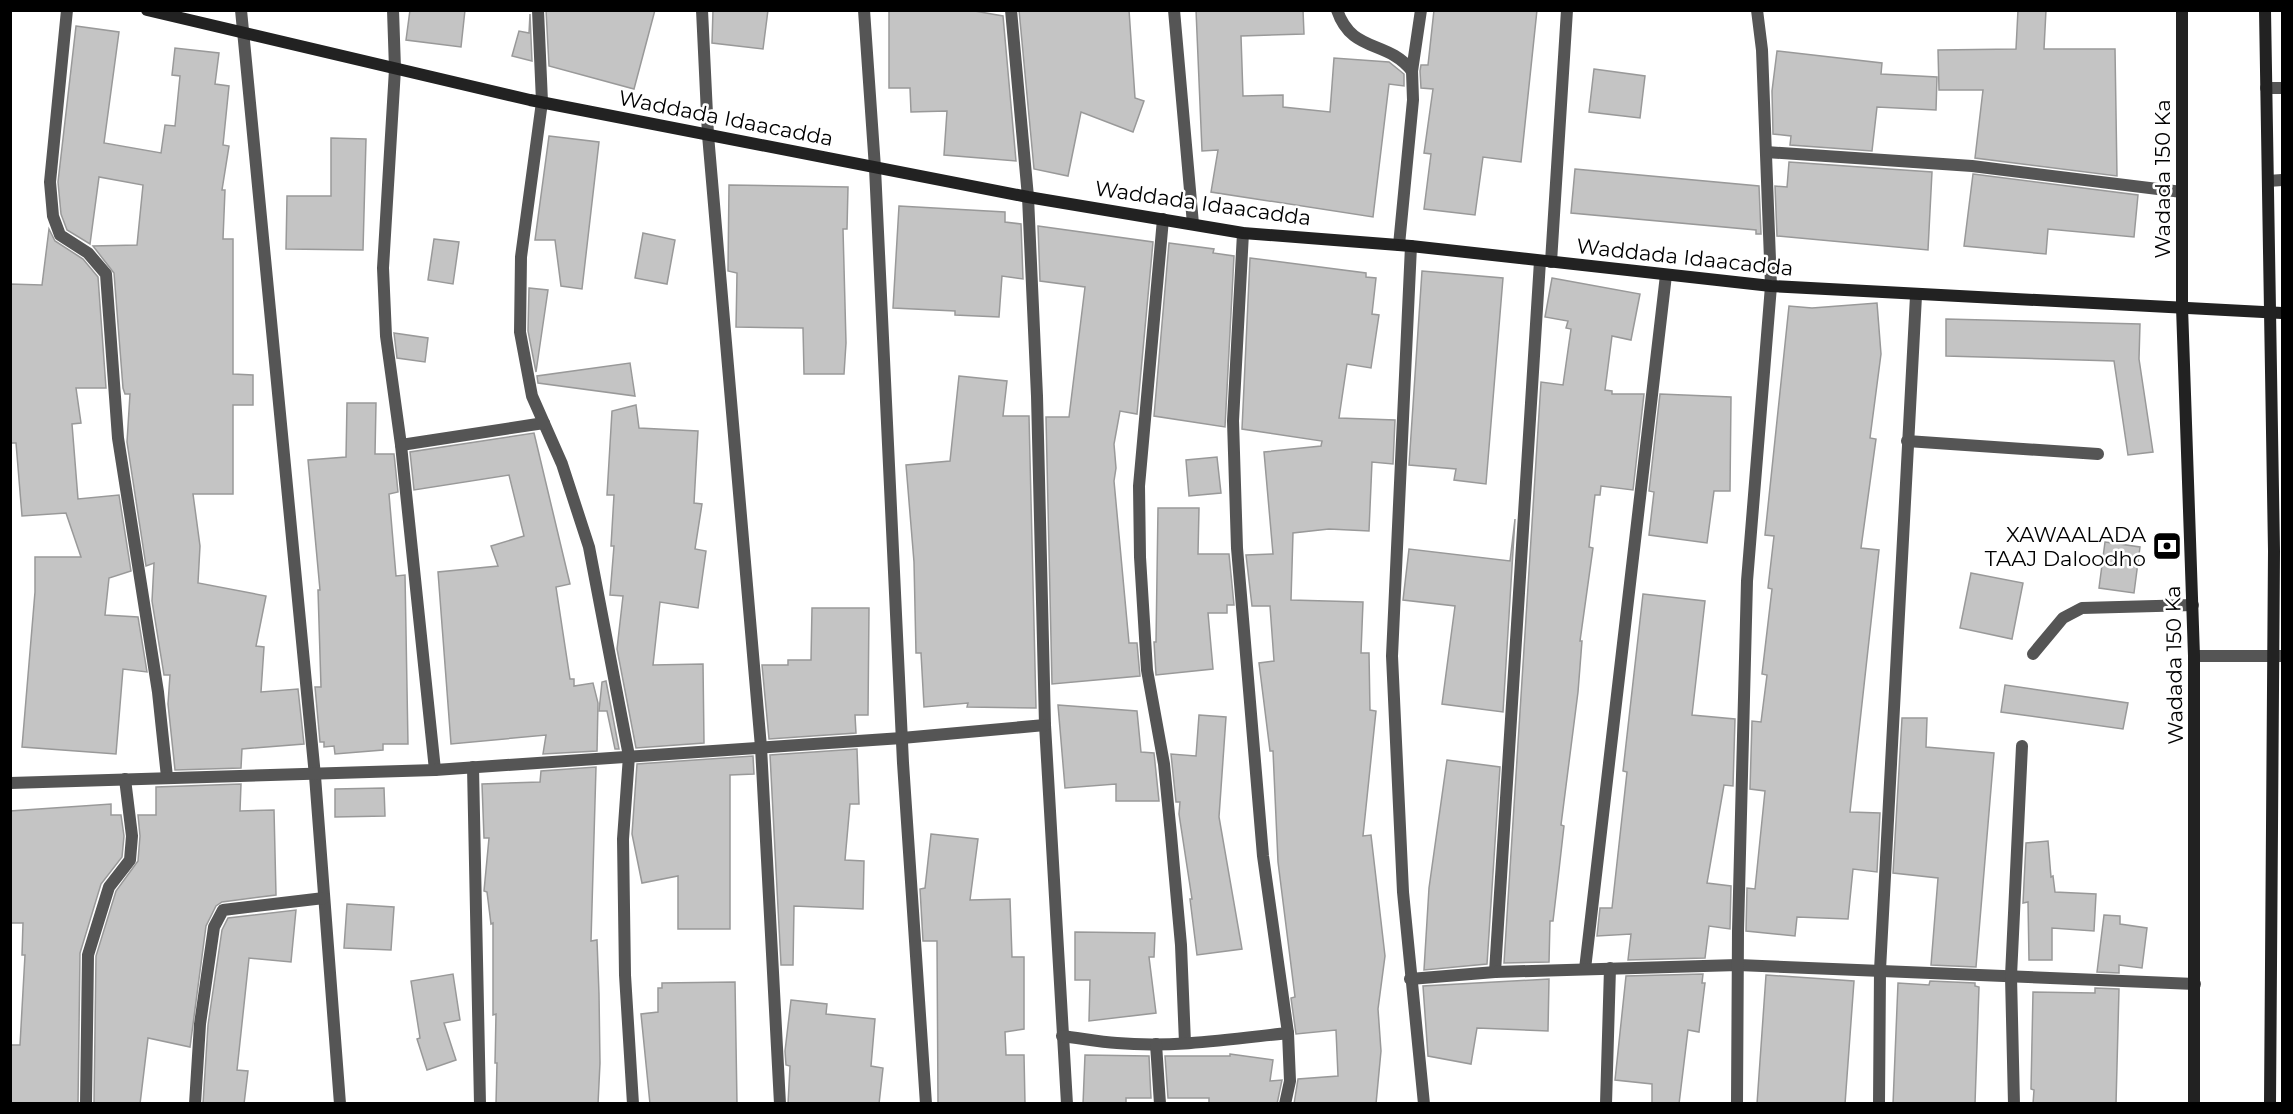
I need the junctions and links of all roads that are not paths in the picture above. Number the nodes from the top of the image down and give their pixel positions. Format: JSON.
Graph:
{"nodes":[{"id":1,"x":67,"y":10,"type":"edge"},
{"id":2,"x":147,"y":10,"type":"edge"},
{"id":3,"x":241,"y":10,"type":"edge"},
{"id":4,"x":393,"y":10,"type":"edge"},
{"id":5,"x":538,"y":10,"type":"edge"},
{"id":6,"x":702,"y":10,"type":"edge"},
{"id":7,"x":864,"y":10,"type":"edge"},
{"id":8,"x":1011,"y":10,"type":"edge"},
{"id":9,"x":1174,"y":10,"type":"edge"},
{"id":10,"x":1337,"y":10,"type":"edge"},
{"id":11,"x":1421,"y":10,"type":"edge"},
{"id":12,"x":1567,"y":10,"type":"edge"},
{"id":13,"x":1757,"y":10,"type":"edge"},
{"id":14,"x":2182,"y":10,"type":"edge"},
{"id":15,"x":2265,"y":10,"type":"edge"},
{"id":16,"x":243,"y":33,"type":"junction"},
{"id":17,"x":395,"y":69,"type":"junction"},
{"id":18,"x":1412,"y":71,"type":"junction"},
{"id":19,"x":2266,"y":88,"type":"junction"},
{"id":20,"x":2283,"y":88,"type":"edge"},
{"id":21,"x":542,"y":102,"type":"junction"},
{"id":22,"x":708,"y":135,"type":"junction"},
{"id":23,"x":1766,"y":152,"type":"junction"},
{"id":24,"x":875,"y":168,"type":"junction"},
{"id":25,"x":2283,"y":180,"type":"edge"},
{"id":26,"x":2268,"y":181,"type":"junction"},
{"id":27,"x":2182,"y":192,"type":"junction"},
{"id":28,"x":1028,"y":197,"type":"junction"},
{"id":29,"x":1163,"y":219,"type":"junction"},
{"id":30,"x":1193,"y":224,"type":"junction"},
{"id":31,"x":1243,"y":233,"type":"junction"},
{"id":32,"x":1405,"y":246,"type":"junction"},
{"id":33,"x":1545,"y":262,"type":"junction"},
{"id":34,"x":1666,"y":275,"type":"junction"},
{"id":35,"x":1771,"y":286,"type":"junction"},
{"id":36,"x":1916,"y":296,"type":"junction"},
{"id":37,"x":2182,"y":307,"type":"junction"},
{"id":38,"x":2276,"y":313,"type":"edge"},
{"id":39,"x":544,"y":423,"type":"junction"},
{"id":40,"x":1907,"y":441,"type":"junction"},
{"id":41,"x":401,"y":445,"type":"junction"},
{"id":42,"x":2098,"y":454,"type":"dead end"},
{"id":43,"x":2193,"y":604,"type":"junction"},
{"id":44,"x":2033,"y":654,"type":"dead end"},
{"id":45,"x":2194,"y":656,"type":"junction"},
{"id":46,"x":2278,"y":656,"type":"edge"},
{"id":47,"x":1045,"y":725,"type":"junction"},
{"id":48,"x":902,"y":738,"type":"junction"},
{"id":49,"x":2022,"y":746,"type":"dead end"},
{"id":50,"x":760,"y":747,"type":"junction"},
{"id":51,"x":629,"y":756,"type":"junction"},
{"id":52,"x":473,"y":767,"type":"junction"},
{"id":53,"x":435,"y":770,"type":"junction"},
{"id":54,"x":315,"y":776,"type":"junction"},
{"id":55,"x":167,"y":777,"type":"junction"},
{"id":56,"x":125,"y":779,"type":"junction"},
{"id":57,"x":10,"y":783,"type":"edge"},
{"id":58,"x":324,"y":898,"type":"junction"},
{"id":59,"x":1738,"y":965,"type":"junction"},
{"id":60,"x":1610,"y":968,"type":"junction"},
{"id":61,"x":1585,"y":969,"type":"junction"},
{"id":62,"x":1880,"y":970,"type":"junction"},
{"id":63,"x":1495,"y":972,"type":"junction"},
{"id":64,"x":2011,"y":976,"type":"junction"},
{"id":65,"x":1410,"y":979,"type":"junction"},
{"id":66,"x":2195,"y":984,"type":"junction"},
{"id":67,"x":2277,"y":988,"type":"edge"},
{"id":68,"x":1288,"y":1033,"type":"junction"},
{"id":69,"x":1062,"y":1036,"type":"junction"},
{"id":70,"x":1185,"y":1043,"type":"junction"},
{"id":71,"x":1156,"y":1044,"type":"junction"},
{"id":72,"x":86,"y":1104,"type":"edge"},
{"id":73,"x":195,"y":1104,"type":"edge"},
{"id":74,"x":340,"y":1104,"type":"edge"},
{"id":75,"x":480,"y":1104,"type":"edge"},
{"id":76,"x":633,"y":1104,"type":"edge"},
{"id":77,"x":780,"y":1104,"type":"edge"},
{"id":78,"x":926,"y":1104,"type":"edge"},
{"id":79,"x":1066,"y":1104,"type":"edge"},
{"id":80,"x":1160,"y":1104,"type":"edge"},
{"id":81,"x":1285,"y":1104,"type":"edge"},
{"id":82,"x":1424,"y":1104,"type":"edge"},
{"id":83,"x":1606,"y":1104,"type":"edge"},
{"id":84,"x":1737,"y":1104,"type":"edge"},
{"id":85,"x":1879,"y":1104,"type":"edge"},
{"id":86,"x":2014,"y":1104,"type":"edge"},
{"id":87,"x":2194,"y":1104,"type":"edge"},
{"id":88,"x":2270,"y":1104,"type":"edge"}],
"edges":[{"from":1,"to":55,"type":"street"},
{"from":2,"to":16,"type":"street","name":"Waddada Idaacadda"},
{"from":3,"to":16,"type":"street"},
{"from":4,"to":17,"type":"street"},
{"from":5,"to":21,"type":"street"},
{"from":6,"to":22,"type":"street"},
{"from":7,"to":24,"type":"street"},
{"from":8,"to":28,"type":"street"},
{"from":9,"to":30,"type":"street"},
{"from":10,"to":18,"type":"street"},
{"from":11,"to":18,"type":"street"},
{"from":12,"to":33,"type":"street"},
{"from":13,"to":23,"type":"street"},
{"from":14,"to":27,"type":"street","name":"Wadada 150 Ka"},
{"from":15,"to":19,"type":"street"},
{"from":16,"to":17,"type":"street","name":"Waddada Idaacadda"},
{"from":16,"to":54,"type":"street"},
{"from":17,"to":21,"type":"street","name":"Waddada Idaacadda"},
{"from":17,"to":41,"type":"street"},
{"from":18,"to":32,"type":"street"},
{"from":19,"to":20,"type":"street"},
{"from":19,"to":26,"type":"street"},
{"from":21,"to":22,"type":"street","name":"Waddada Idaacadda"},
{"from":21,"to":39,"type":"street"},
{"from":22,"to":24,"type":"street","name":"Waddada Idaacadda"},
{"from":22,"to":50,"type":"street"},
{"from":23,"to":27,"type":"street"},
{"from":23,"to":35,"type":"street"},
{"from":24,"to":28,"type":"street","name":"Waddada Idaacadda"},
{"from":24,"to":48,"type":"street"},
{"from":25,"to":26,"type":"street"},
{"from":26,"to":38,"type":"street"},
{"from":27,"to":37,"type":"street","name":"Wadada 150 Ka"},
{"from":28,"to":29,"type":"street","name":"Waddada Idaacadda"},
{"from":28,"to":47,"type":"street"},
{"from":29,"to":30,"type":"street","name":"Waddada Idaacadda"},
{"from":29,"to":70,"type":"street"},
{"from":30,"to":31,"type":"street","name":"Waddada Idaacadda"},
{"from":31,"to":32,"type":"street","name":"Waddada Idaacadda"},
{"from":31,"to":68,"type":"street"},
{"from":32,"to":33,"type":"street","name":"Waddada Idaacadda"},
{"from":32,"to":65,"type":"street"},
{"from":33,"to":34,"type":"street","name":"Waddada Idaacadda"},
{"from":33,"to":63,"type":"street"},
{"from":34,"to":35,"type":"street","name":"Waddada Idaacadda"},
{"from":34,"to":61,"type":"street"},
{"from":35,"to":36,"type":"street","name":"Waddada Idaacadda"},
{"from":35,"to":59,"type":"street"},
{"from":36,"to":37,"type":"street","name":"Waddada Idaacadda"},
{"from":36,"to":40,"type":"street"},
{"from":37,"to":38,"type":"street","name":"Waddada Idaacadda"},
{"from":37,"to":43,"type":"street","name":"Wadada 150 Ka"},
{"from":38,"to":46,"type":"street"},
{"from":39,"to":41,"type":"street"},
{"from":39,"to":51,"type":"street"},
{"from":40,"to":42,"type":"street"},
{"from":40,"to":62,"type":"street"},
{"from":41,"to":53,"type":"street"},
{"from":43,"to":44,"type":"street"},
{"from":43,"to":45,"type":"street","name":"Wadada 150 Ka"},
{"from":45,"to":46,"type":"street"},
{"from":45,"to":66,"type":"street","name":"Wadada 150 Ka"},
{"from":46,"to":67,"type":"street"},
{"from":47,"to":48,"type":"street"},
{"from":47,"to":69,"type":"street"},
{"from":48,"to":50,"type":"street"},
{"from":48,"to":78,"type":"street"},
{"from":49,"to":64,"type":"street"},
{"from":50,"to":51,"type":"street"},
{"from":50,"to":77,"type":"street"},
{"from":51,"to":52,"type":"street"},
{"from":51,"to":76,"type":"street"},
{"from":52,"to":53,"type":"street"},
{"from":52,"to":75,"type":"street"},
{"from":53,"to":54,"type":"street"},
{"from":54,"to":55,"type":"street"},
{"from":54,"to":58,"type":"street"},
{"from":55,"to":56,"type":"street"},
{"from":56,"to":57,"type":"street"},
{"from":56,"to":72,"type":"street"},
{"from":58,"to":73,"type":"street"},
{"from":58,"to":74,"type":"street"},
{"from":59,"to":60,"type":"street"},
{"from":59,"to":62,"type":"street"},
{"from":59,"to":84,"type":"street"},
{"from":60,"to":61,"type":"street"},
{"from":60,"to":83,"type":"street"},
{"from":61,"to":63,"type":"street"},
{"from":62,"to":64,"type":"street"},
{"from":62,"to":85,"type":"street"},
{"from":63,"to":65,"type":"street"},
{"from":64,"to":66,"type":"street"},
{"from":64,"to":86,"type":"street"},
{"from":65,"to":82,"type":"street"},
{"from":66,"to":87,"type":"street","name":"Wadada 150 Ka"},
{"from":67,"to":88,"type":"street"},
{"from":68,"to":70,"type":"street"},
{"from":68,"to":81,"type":"street"},
{"from":69,"to":71,"type":"street"},
{"from":69,"to":79,"type":"street"},
{"from":70,"to":71,"type":"street"},
{"from":71,"to":80,"type":"street"}]}
